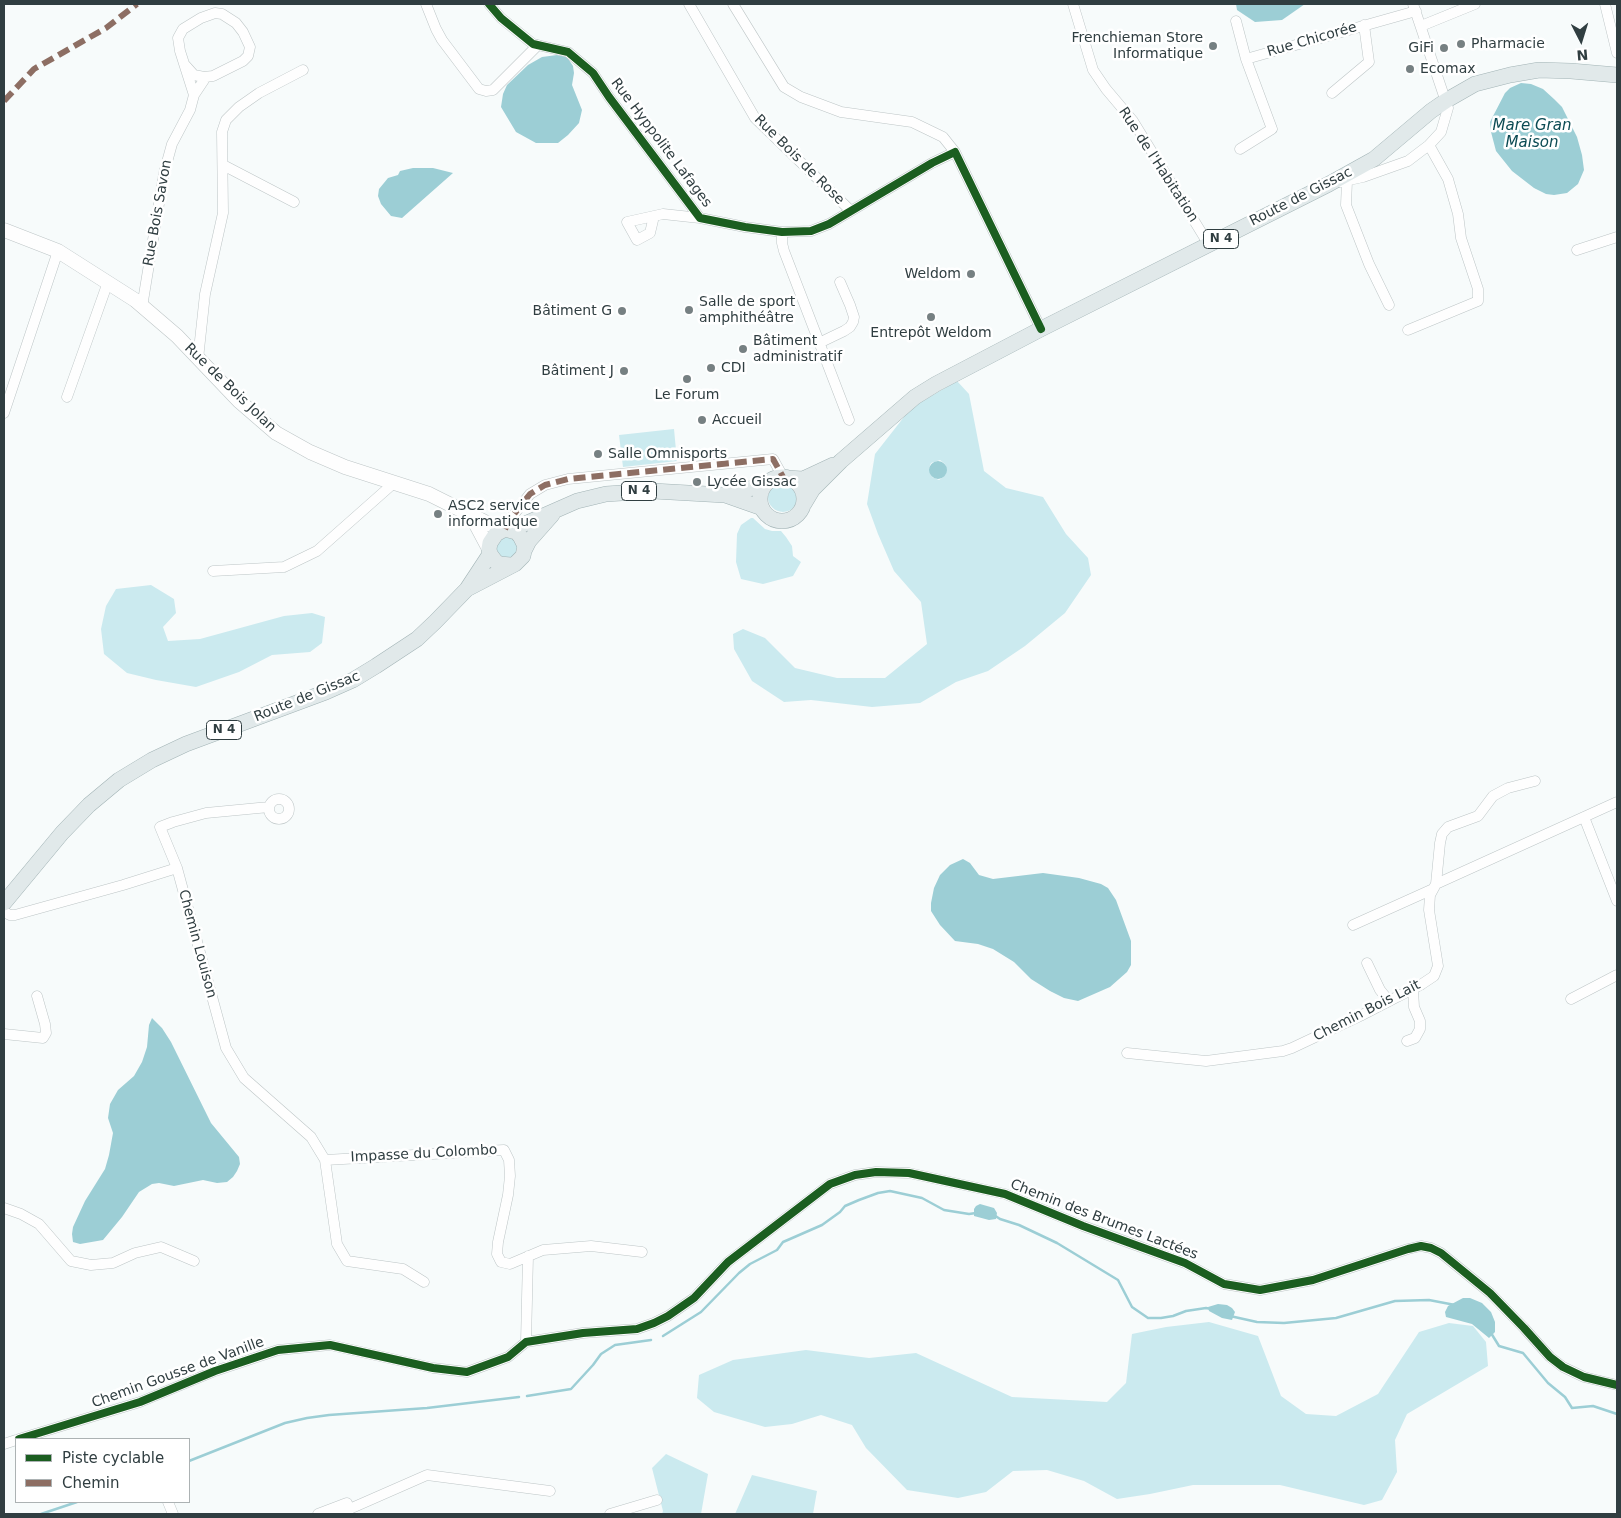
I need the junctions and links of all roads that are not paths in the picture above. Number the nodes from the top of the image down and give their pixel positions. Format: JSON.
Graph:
{"nodes":[{"id":1,"x":426,"y":4,"type":"edge"},
{"id":2,"x":489,"y":4,"type":"edge"},
{"id":3,"x":689,"y":4,"type":"edge"},
{"id":4,"x":732,"y":4,"type":"edge"},
{"id":5,"x":1073,"y":4,"type":"edge"},
{"id":6,"x":1474,"y":4,"type":"edge"},
{"id":7,"x":1605,"y":4,"type":"edge"},
{"id":8,"x":1414,"y":7,"type":"edge"},
{"id":9,"x":1236,"y":21,"type":"dead end"},
{"id":10,"x":1364,"y":26,"type":"junction"},
{"id":11,"x":1421,"y":26,"type":"junction"},
{"id":12,"x":538,"y":45,"type":"junction"},
{"id":13,"x":1617,"y":53,"type":"edge"},
{"id":14,"x":1246,"y":59,"type":"junction"},
{"id":15,"x":185,"y":64,"type":"junction"},
{"id":16,"x":304,"y":70,"type":"dead end"},
{"id":17,"x":1617,"y":75,"type":"edge"},
{"id":18,"x":206,"y":77,"type":"junction"},
{"id":19,"x":1332,"y":93,"type":"dead end"},
{"id":20,"x":194,"y":95,"type":"junction"},
{"id":21,"x":1446,"y":100,"type":"junction"},
{"id":22,"x":1429,"y":145,"type":"junction"},
{"id":23,"x":1240,"y":149,"type":"dead end"},
{"id":24,"x":954,"y":152,"type":"junction"},
{"id":25,"x":223,"y":166,"type":"junction"},
{"id":26,"x":1347,"y":181,"type":"junction"},
{"id":27,"x":1329,"y":184,"type":"junction"},
{"id":28,"x":294,"y":202,"type":"dead end"},
{"id":29,"x":851,"y":211,"type":"junction"},
{"id":30,"x":654,"y":216,"type":"dead end"},
{"id":31,"x":700,"y":218,"type":"junction"},
{"id":32,"x":4,"y":230,"type":"edge"},
{"id":33,"x":782,"y":232,"type":"junction"},
{"id":34,"x":1617,"y":236,"type":"edge"},
{"id":35,"x":1209,"y":245,"type":"junction"},
{"id":36,"x":58,"y":250,"type":"junction"},
{"id":37,"x":1577,"y":250,"type":"dead end"},
{"id":38,"x":108,"y":282,"type":"junction"},
{"id":39,"x":840,"y":282,"type":"dead end"},
{"id":40,"x":1389,"y":305,"type":"dead end"},
{"id":41,"x":142,"y":307,"type":"junction"},
{"id":42,"x":1041,"y":329,"type":"junction"},
{"id":43,"x":1408,"y":330,"type":"dead end"},
{"id":44,"x":820,"y":342,"type":"junction"},
{"id":45,"x":198,"y":359,"type":"junction"},
{"id":46,"x":67,"y":397,"type":"dead end"},
{"id":47,"x":4,"y":413,"type":"edge"},
{"id":48,"x":849,"y":420,"type":"dead end"},
{"id":49,"x":841,"y":461,"type":"junction"},
{"id":50,"x":785,"y":478,"type":"junction"},
{"id":51,"x":396,"y":482,"type":"junction"},
{"id":52,"x":765,"y":485,"type":"junction"},
{"id":53,"x":724,"y":495,"type":"junction"},
{"id":54,"x":804,"y":504,"type":"junction"},
{"id":55,"x":762,"y":508,"type":"junction"},
{"id":56,"x":557,"y":511,"type":"junction"},
{"id":57,"x":472,"y":517,"type":"junction"},
{"id":58,"x":506,"y":530,"type":"junction"},
{"id":59,"x":490,"y":551,"type":"junction"},
{"id":60,"x":524,"y":551,"type":"junction"},
{"id":61,"x":510,"y":565,"type":"junction"},
{"id":62,"x":213,"y":571,"type":"dead end"},
{"id":63,"x":467,"y":589,"type":"junction"},
{"id":64,"x":1535,"y":781,"type":"dead end"},
{"id":65,"x":1617,"y":802,"type":"edge"},
{"id":66,"x":269,"y":807,"type":"dead end"},
{"id":67,"x":1584,"y":817,"type":"junction"},
{"id":68,"x":177,"y":868,"type":"junction"},
{"id":69,"x":1435,"y":887,"type":"junction"},
{"id":70,"x":1617,"y":901,"type":"edge"},
{"id":71,"x":4,"y":904,"type":"edge"},
{"id":72,"x":4,"y":912,"type":"edge"},
{"id":73,"x":1353,"y":925,"type":"dead end"},
{"id":74,"x":1367,"y":963,"type":"dead end"},
{"id":75,"x":1617,"y":975,"type":"edge"},
{"id":76,"x":1413,"y":989,"type":"junction"},
{"id":77,"x":37,"y":996,"type":"dead end"},
{"id":78,"x":1571,"y":999,"type":"dead end"},
{"id":79,"x":1389,"y":1001,"type":"junction"},
{"id":80,"x":4,"y":1034,"type":"edge"},
{"id":81,"x":1407,"y":1041,"type":"dead end"},
{"id":82,"x":1127,"y":1053,"type":"dead end"},
{"id":83,"x":325,"y":1160,"type":"junction"},
{"id":84,"x":855,"y":1175,"type":"joint"},
{"id":85,"x":4,"y":1208,"type":"edge"},
{"id":86,"x":642,"y":1252,"type":"dead end"},
{"id":87,"x":528,"y":1256,"type":"junction"},
{"id":88,"x":194,"y":1261,"type":"dead end"},
{"id":89,"x":424,"y":1282,"type":"dead end"},
{"id":90,"x":526,"y":1342,"type":"junction"},
{"id":91,"x":1617,"y":1385,"type":"edge"},
{"id":92,"x":23,"y":1438,"type":"edge"},
{"id":93,"x":550,"y":1491,"type":"dead end"},
{"id":94,"x":657,"y":1500,"type":"dead end"},
{"id":95,"x":347,"y":1503,"type":"dead end"},
{"id":96,"x":318,"y":1514,"type":"edge"},
{"id":97,"x":338,"y":1514,"type":"edge"},
{"id":98,"x":610,"y":1514,"type":"edge"}],
"edges":[{"from":1,"to":12,"type":"street"},
{"from":2,"to":12,"type":"street","name":"Rue Hyppolite Lafages"},
{"from":3,"to":29,"type":"street","name":"Rue Bois de Rose"},
{"from":4,"to":24,"type":"street"},
{"from":5,"to":35,"type":"street","name":"Rue de l'Habitation"},
{"from":6,"to":11,"type":"street"},
{"from":7,"to":13,"type":"street"},
{"from":8,"to":10,"type":"street","name":"Rue Chicorée"},
{"from":8,"to":11,"type":"street"},
{"from":9,"to":14,"type":"street"},
{"from":10,"to":14,"type":"street","name":"Rue Chicorée"},
{"from":10,"to":19,"type":"street"},
{"from":11,"to":21,"type":"street"},
{"from":12,"to":31,"type":"street","name":"Rue Hyppolite Lafages"},
{"from":14,"to":23,"type":"street"},
{"from":15,"to":18,"type":"street"},
{"from":15,"to":18,"type":"street"},
{"from":15,"to":20,"type":"street"},
{"from":16,"to":25,"type":"street"},
{"from":17,"to":21,"type":"main road","name":"Route de Gissac","number":"N 4"},
{"from":18,"to":20,"type":"street","name":"Rue Bois Savon"},
{"from":20,"to":41,"type":"street","name":"Rue Bois Savon"},
{"from":21,"to":22,"type":"street"},
{"from":21,"to":27,"type":"main road","name":"Route de Gissac","number":"N 4"},
{"from":22,"to":26,"type":"street"},
{"from":22,"to":43,"type":"street"},
{"from":24,"to":29,"type":"street","name":"Rue Hyppolite Lafages"},
{"from":24,"to":42,"type":"street"},
{"from":25,"to":28,"type":"street"},
{"from":25,"to":45,"type":"street"},
{"from":26,"to":27,"type":"street"},
{"from":26,"to":40,"type":"street"},
{"from":27,"to":35,"type":"main road","name":"Route de Gissac","number":"N 4"},
{"from":29,"to":33,"type":"street","name":"Rue Hyppolite Lafages"},
{"from":30,"to":31,"type":"street"},
{"from":31,"to":33,"type":"street","name":"Rue Hyppolite Lafages"},
{"from":32,"to":36,"type":"street","name":"Rue de Bois Jolan"},
{"from":33,"to":44,"type":"street"},
{"from":34,"to":37,"type":"street"},
{"from":35,"to":42,"type":"main road","name":"Route de Gissac","number":"N 4"},
{"from":36,"to":38,"type":"street","name":"Rue de Bois Jolan"},
{"from":36,"to":47,"type":"street"},
{"from":38,"to":41,"type":"street","name":"Rue de Bois Jolan"},
{"from":38,"to":46,"type":"street"},
{"from":39,"to":44,"type":"street"},
{"from":41,"to":45,"type":"street","name":"Rue de Bois Jolan"},
{"from":42,"to":49,"type":"main road","name":"Route de Gissac","number":"N 4"},
{"from":44,"to":48,"type":"street"},
{"from":45,"to":51,"type":"street","name":"Rue de Bois Jolan"},
{"from":49,"to":50,"type":"main road","name":"Route de Gissac","number":"N 4"},
{"from":49,"to":54,"type":"main road","name":"Route de Gissac","number":"N 4"},
{"from":50,"to":52,"type":"main road","number":"N 4"},
{"from":50,"to":54,"type":"main road"},
{"from":50,"to":58,"type":"street"},
{"from":51,"to":57,"type":"street","name":"Rue de Bois Jolan"},
{"from":51,"to":62,"type":"street"},
{"from":52,"to":53,"type":"main road","number":"N 4"},
{"from":52,"to":55,"type":"main road"},
{"from":53,"to":55,"type":"main road","number":"N 4"},
{"from":53,"to":56,"type":"main road","number":"N 4"},
{"from":54,"to":55,"type":"main road","number":"N 4"},
{"from":56,"to":58,"type":"main road","number":"N 4"},
{"from":56,"to":60,"type":"main road","number":"N 4"},
{"from":57,"to":58,"type":"street","name":"Rue de Bois Jolan"},
{"from":57,"to":59,"type":"street"},
{"from":58,"to":59,"type":"main road","number":"N 4"},
{"from":58,"to":60,"type":"main road"},
{"from":59,"to":61,"type":"main road"},
{"from":59,"to":63,"type":"main road","name":"Route de Gissac","number":"N 4"},
{"from":60,"to":61,"type":"main road","number":"N 4"},
{"from":61,"to":63,"type":"main road","name":"Route de Gissac","number":"N 4"},
{"from":63,"to":71,"type":"main road","name":"Route de Gissac","number":"N 4"},
{"from":64,"to":69,"type":"street","name":"Chemin Bois Lait"},
{"from":65,"to":67,"type":"street"},
{"from":66,"to":68,"type":"street","name":"Chemin Louison"},
{"from":67,"to":69,"type":"street"},
{"from":67,"to":70,"type":"street"},
{"from":68,"to":72,"type":"street"},
{"from":68,"to":83,"type":"street","name":"Chemin Louison"},
{"from":69,"to":73,"type":"street"},
{"from":69,"to":76,"type":"street","name":"Chemin Bois Lait"},
{"from":74,"to":79,"type":"street"},
{"from":75,"to":78,"type":"street"},
{"from":76,"to":79,"type":"street","name":"Chemin Bois Lait"},
{"from":76,"to":81,"type":"street"},
{"from":77,"to":80,"type":"street"},
{"from":79,"to":82,"type":"street","name":"Chemin Bois Lait"},
{"from":83,"to":87,"type":"street","name":"Impasse du Colombo"},
{"from":83,"to":89,"type":"street"},
{"from":84,"to":90,"type":"street","name":"Chemin Gousse de Vanille"},
{"from":84,"to":91,"type":"street","name":"Chemin des Brumes Lactées"},
{"from":85,"to":88,"type":"street"},
{"from":86,"to":87,"type":"street","name":"Impasse du Colombo"},
{"from":87,"to":90,"type":"street"},
{"from":90,"to":92,"type":"street","name":"Chemin Gousse de Vanille"},
{"from":93,"to":97,"type":"street"},
{"from":94,"to":98,"type":"street"},
{"from":95,"to":96,"type":"street"}]}
